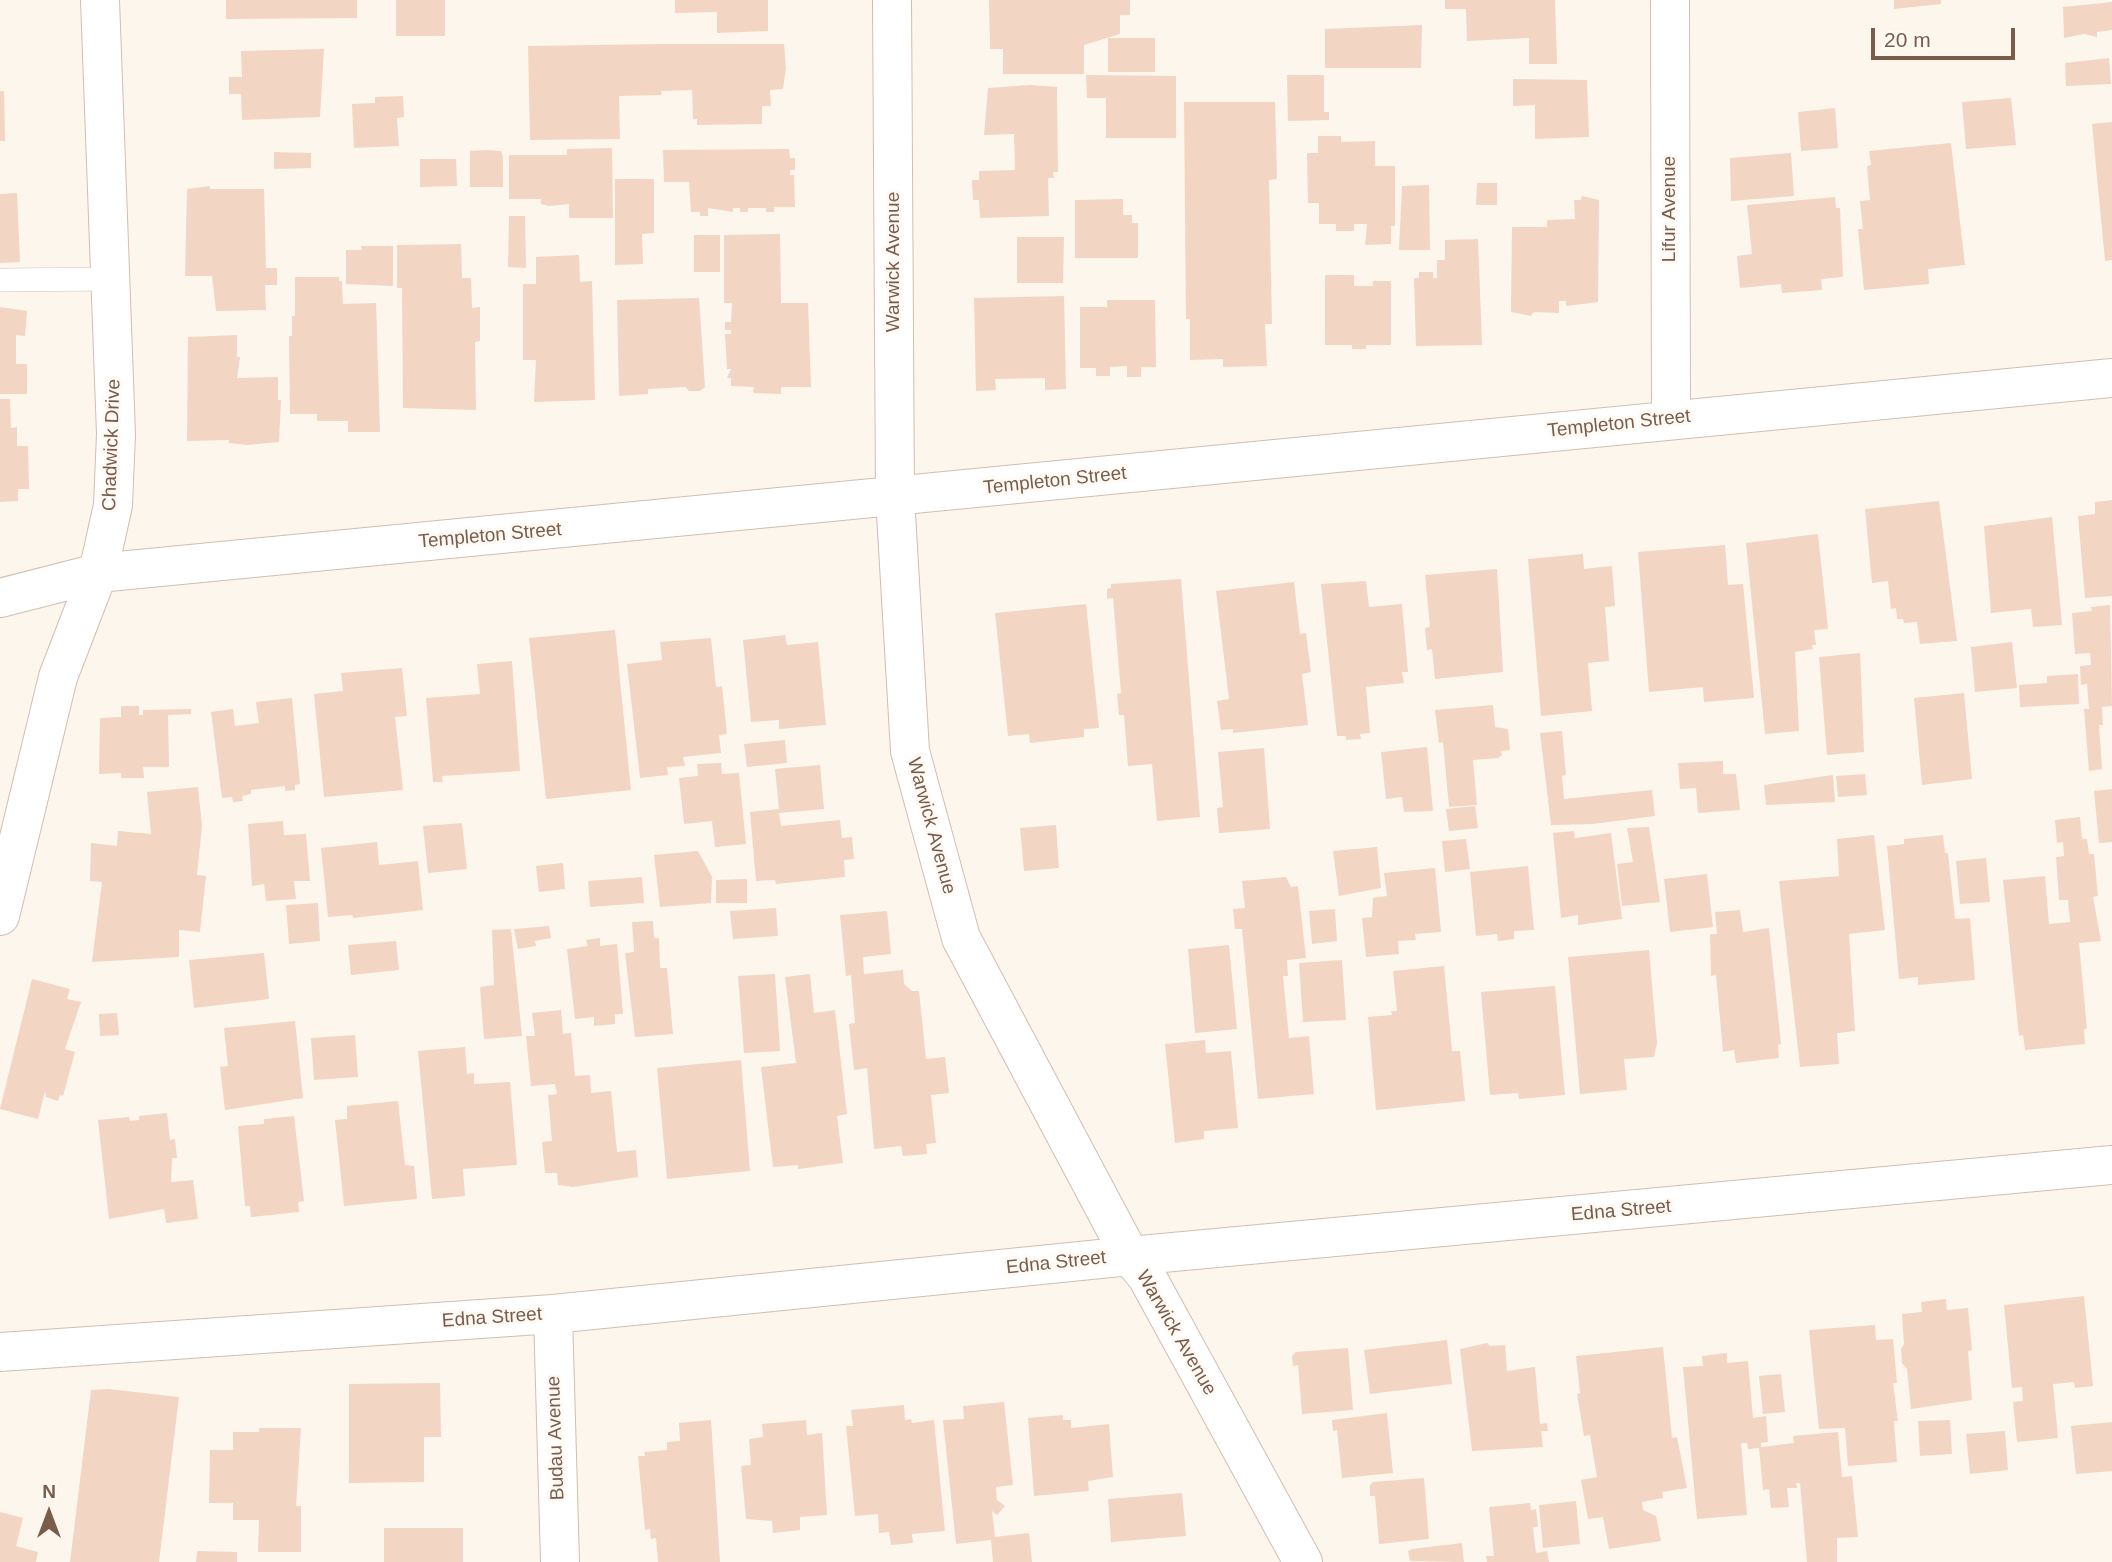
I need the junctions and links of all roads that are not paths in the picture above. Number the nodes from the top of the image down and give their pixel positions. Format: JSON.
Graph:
{"nodes":[{"id":1,"x":100,"y":0,"type":"edge"},
{"id":2,"x":892,"y":0,"type":"edge"},
{"id":3,"x":1670,"y":0,"type":"edge"},
{"id":4,"x":111,"y":279,"type":"junction"},
{"id":5,"x":0,"y":280,"type":"edge"},
{"id":6,"x":2112,"y":378,"type":"edge"},
{"id":7,"x":1671,"y":418,"type":"junction"},
{"id":8,"x":895,"y":497,"type":"junction"},
{"id":9,"x":98,"y":573,"type":"junction"},
{"id":10,"x":0,"y":598,"type":"edge"},
{"id":11,"x":0,"y":916,"type":"edge"},
{"id":12,"x":2112,"y":1165,"type":"edge"},
{"id":13,"x":1130,"y":1256,"type":"junction"},
{"id":14,"x":553,"y":1314,"type":"junction"},
{"id":15,"x":0,"y":1352,"type":"edge"},
{"id":16,"x":560,"y":1562,"type":"edge"},
{"id":17,"x":1303,"y":1562,"type":"edge"}],
"edges":[{"from":1,"to":4,"type":"street","name":"Chadwick Drive"},
{"from":2,"to":8,"type":"street","name":"Warwick Avenue"},
{"from":3,"to":7,"type":"street","name":"Lifur Avenue"},
{"from":4,"to":5,"type":"lane"},
{"from":4,"to":9,"type":"street","name":"Chadwick Drive"},
{"from":6,"to":7,"type":"street","name":"Templeton Street"},
{"from":7,"to":8,"type":"street","name":"Templeton Street"},
{"from":8,"to":9,"type":"street","name":"Templeton Street"},
{"from":8,"to":13,"type":"street","name":"Warwick Avenue"},
{"from":9,"to":10,"type":"street","name":"Templeton Street"},
{"from":9,"to":11,"type":"street","name":"Chadwick Drive"},
{"from":12,"to":13,"type":"street","name":"Edna Street"},
{"from":13,"to":14,"type":"street","name":"Edna Street"},
{"from":13,"to":17,"type":"street","name":"Warwick Avenue"},
{"from":14,"to":15,"type":"street","name":"Edna Street"},
{"from":14,"to":16,"type":"street","name":"Budau Avenue"}]}
